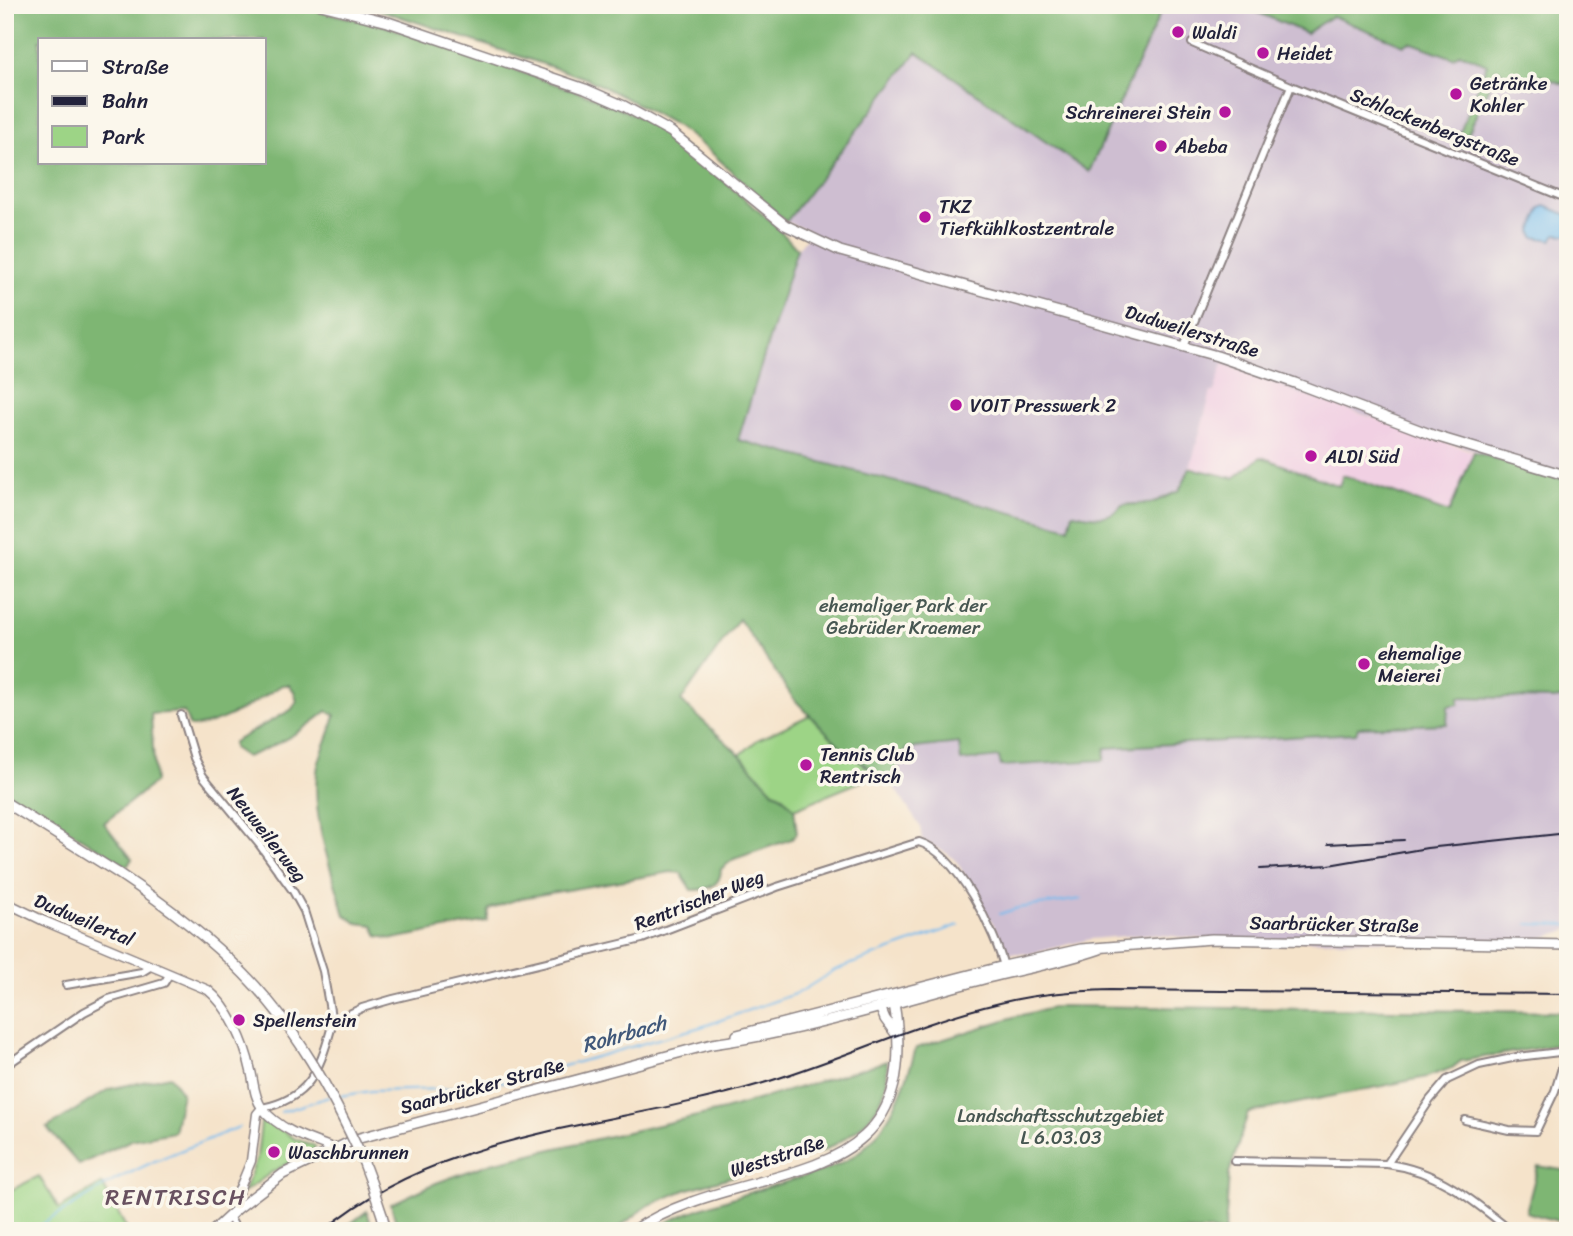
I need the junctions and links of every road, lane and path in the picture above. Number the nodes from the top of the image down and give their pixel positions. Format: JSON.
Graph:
{"nodes":[{"id":1,"x":321,"y":5,"type":"edge"},
{"id":2,"x":1192,"y":43,"type":"dead end"},
{"id":3,"x":1290,"y":86,"type":"junction"},
{"id":4,"x":1568,"y":199,"type":"edge"},
{"id":5,"x":1184,"y":346,"type":"junction"},
{"id":6,"x":1568,"y":476,"type":"edge"},
{"id":7,"x":181,"y":715,"type":"dead end"},
{"id":8,"x":5,"y":802,"type":"edge"},
{"id":9,"x":5,"y":902,"type":"edge"},
{"id":10,"x":1568,"y":946,"type":"edge"},
{"id":11,"x":150,"y":967,"type":"junction"},
{"id":12,"x":1005,"y":969,"type":"junction"},
{"id":13,"x":169,"y":975,"type":"junction"},
{"id":14,"x":66,"y":985,"type":"dead end"},
{"id":15,"x":882,"y":1002,"type":"junction"},
{"id":16,"x":894,"y":1003,"type":"junction"},
{"id":17,"x":332,"y":1022,"type":"junction"},
{"id":18,"x":896,"y":1034,"type":"junction"},
{"id":19,"x":1568,"y":1051,"type":"edge"},
{"id":20,"x":5,"y":1066,"type":"edge"},
{"id":21,"x":262,"y":1108,"type":"junction"},
{"id":22,"x":1465,"y":1120,"type":"dead end"},
{"id":23,"x":332,"y":1149,"type":"junction"},
{"id":24,"x":1234,"y":1161,"type":"dead end"},
{"id":25,"x":1388,"y":1164,"type":"junction"},
{"id":26,"x":237,"y":1209,"type":"junction"},
{"id":27,"x":229,"y":1216,"type":"junction"},
{"id":28,"x":213,"y":1231,"type":"edge"},
{"id":29,"x":237,"y":1231,"type":"edge"},
{"id":30,"x":386,"y":1231,"type":"edge"},
{"id":31,"x":632,"y":1231,"type":"edge"},
{"id":32,"x":1511,"y":1231,"type":"edge"}],
"edges":[{"from":1,"to":5,"type":"main road","name":"Dudweilerstraße"},
{"from":2,"to":3,"type":"street","name":"Schlackenbergstraße"},
{"from":3,"to":4,"type":"street","name":"Schlackenbergstraße"},
{"from":3,"to":5,"type":"street"},
{"from":5,"to":6,"type":"main road","name":"Dudweilerstraße"},
{"from":7,"to":17,"type":"street","name":"Neuweilerweg"},
{"from":8,"to":30,"type":"main road","bridge":true},
{"from":9,"to":11,"type":"street","name":"Dudweilertal"},
{"from":10,"to":12,"type":"main road","name":"Saarbrücker Straße"},
{"from":11,"to":13,"type":"street","name":"Dudweilertal"},
{"from":11,"to":14,"type":"street"},
{"from":12,"to":15,"type":"main road","name":"Saarbrücker Straße"},
{"from":12,"to":16,"type":"main road","name":"Saarbrücker Straße"},
{"from":12,"to":17,"type":"street","name":"Rentrischer Weg"},
{"from":13,"to":20,"type":"street"},
{"from":13,"to":21,"type":"street","name":"Dudweilertal"},
{"from":15,"to":16,"type":"main road"},
{"from":15,"to":18,"type":"main road","name":"Weststraße"},
{"from":15,"to":23,"type":"main road","name":"Saarbrücker Straße"},
{"from":16,"to":18,"type":"main road","name":"Weststraße"},
{"from":17,"to":21,"type":"street","name":"Neuweilerweg"},
{"from":18,"to":31,"type":"main road","name":"Weststraße"},
{"from":19,"to":22,"type":"street"},
{"from":19,"to":25,"type":"street"},
{"from":21,"to":23,"type":"street"},
{"from":21,"to":26,"type":"street"},
{"from":23,"to":26,"type":"main road","name":"Saarbrücker Straße"},
{"from":24,"to":25,"type":"street"},
{"from":25,"to":32,"type":"street"},
{"from":26,"to":27,"type":"main road","name":"Saarbrücker Straße"},
{"from":27,"to":28,"type":"main road","name":"Saarbrücker Straße"},
{"from":27,"to":29,"type":"street"}]}
